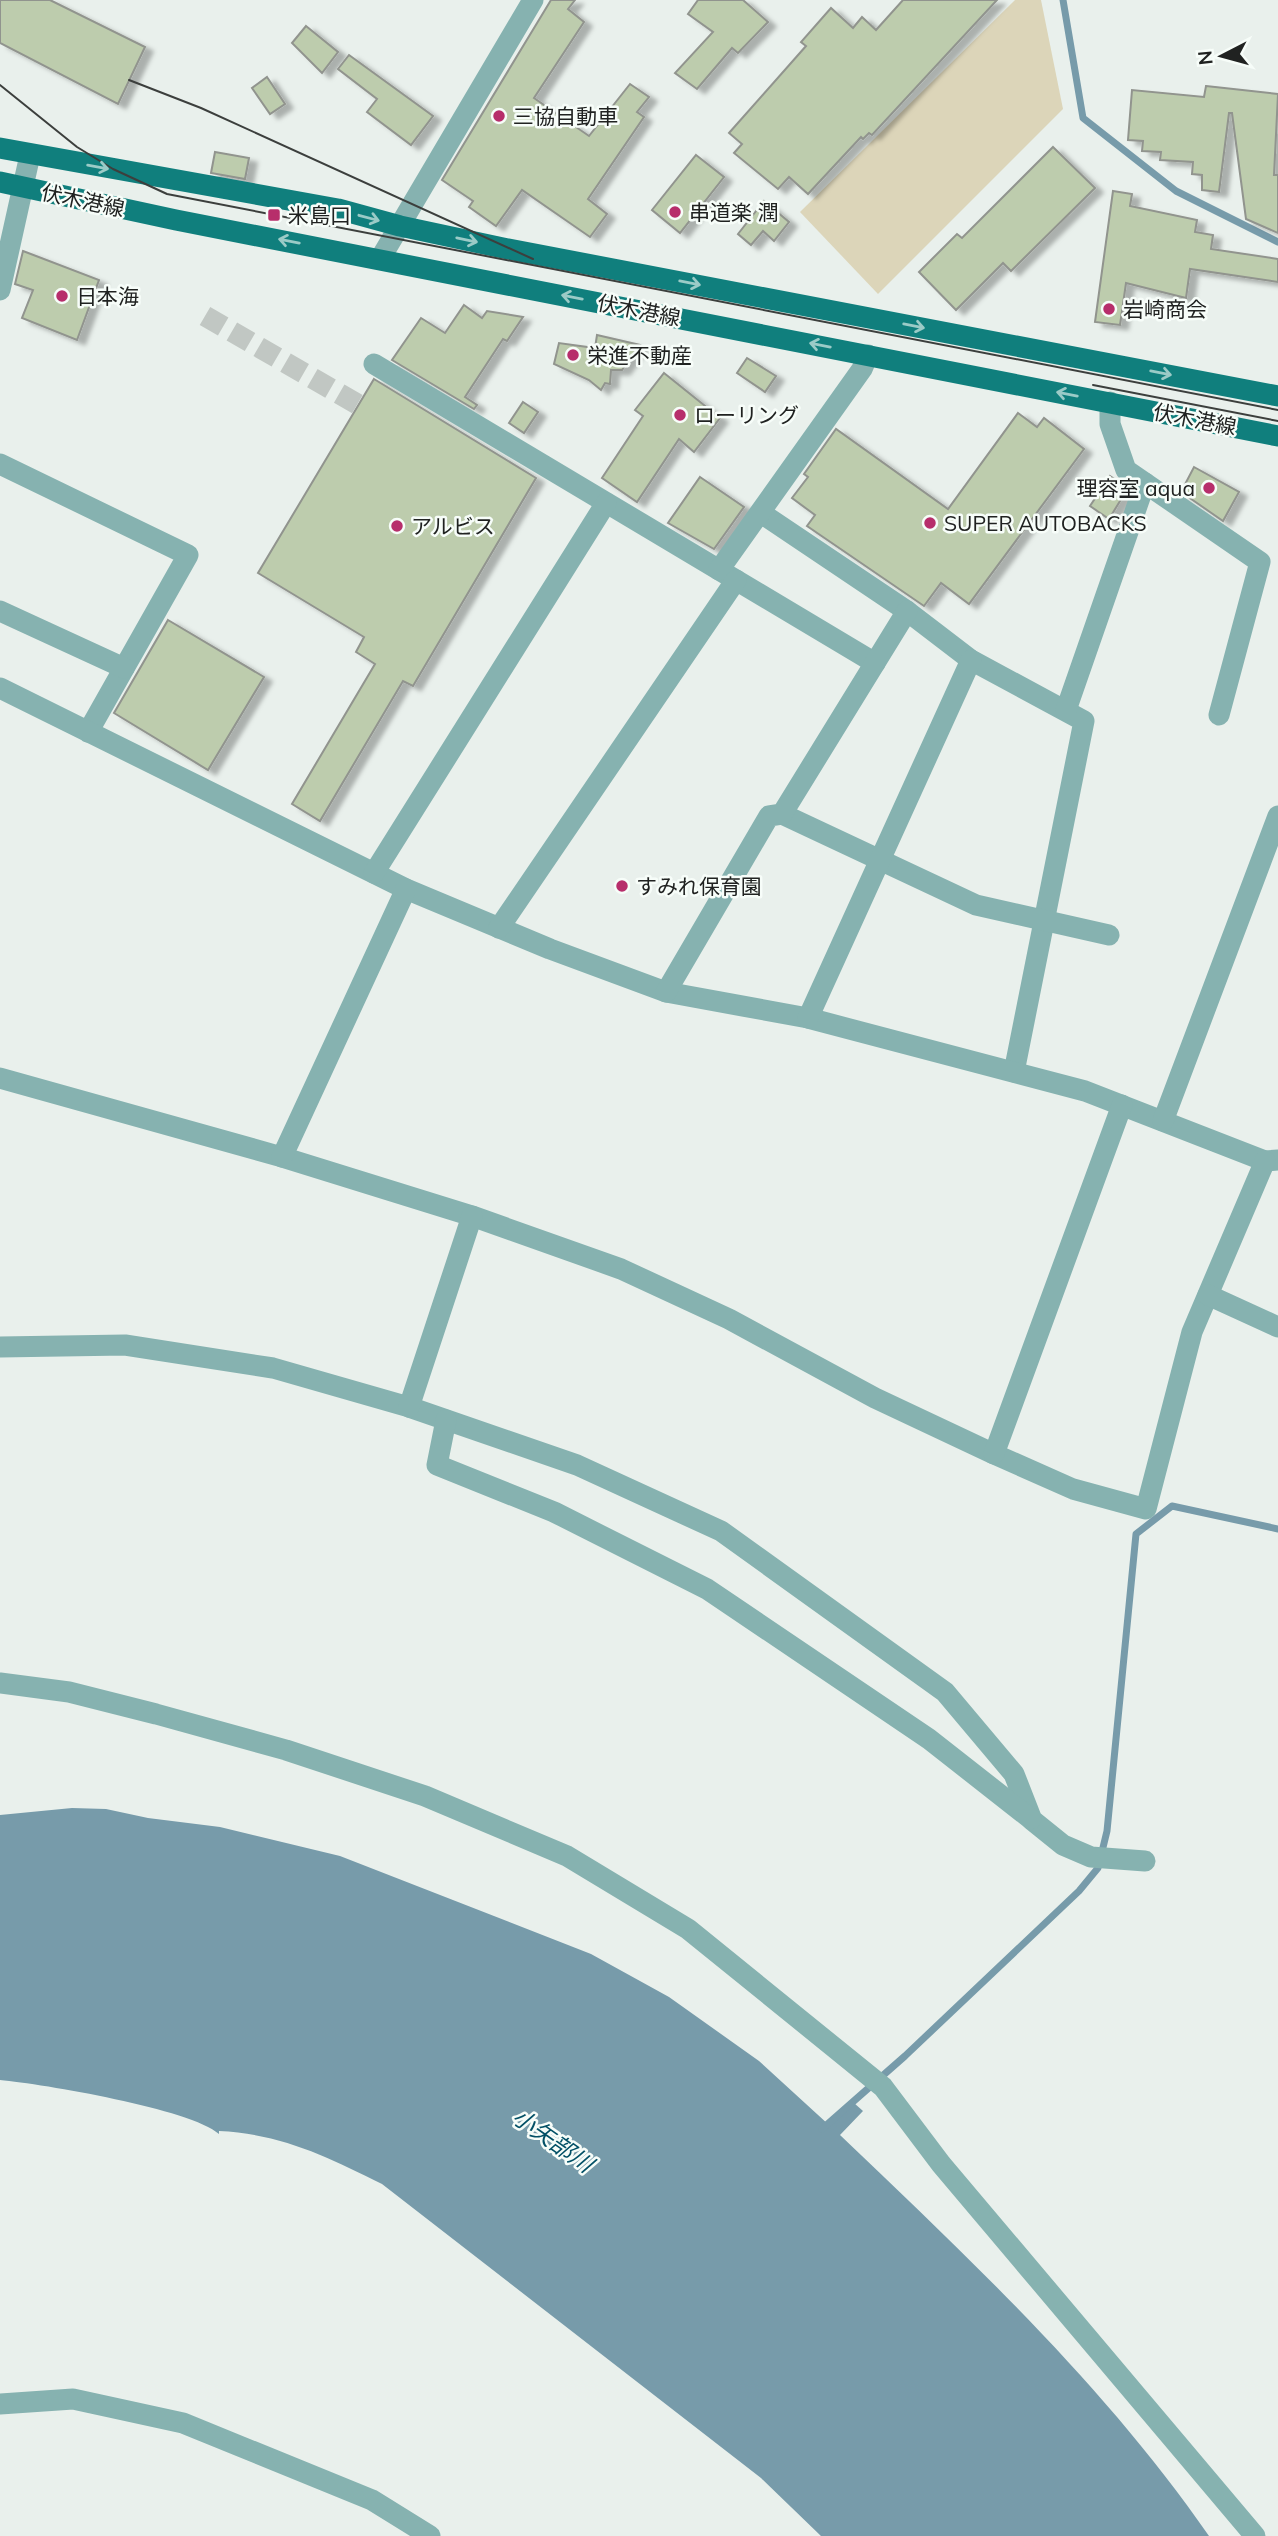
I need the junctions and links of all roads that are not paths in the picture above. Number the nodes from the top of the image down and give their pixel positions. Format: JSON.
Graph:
{"nodes":[{"id":1,"x":533,"y":0,"type":"edge"},
{"id":2,"x":0,"y":148,"type":"edge"},
{"id":3,"x":30,"y":155,"type":"junction"},
{"id":4,"x":0,"y":182,"type":"edge"},
{"id":5,"x":23,"y":188,"type":"junction"},
{"id":6,"x":400,"y":226,"type":"junction"},
{"id":7,"x":380,"y":259,"type":"junction"},
{"id":8,"x":0,"y":290,"type":"edge"},
{"id":9,"x":868,"y":355,"type":"junction"},
{"id":10,"x":374,"y":364,"type":"dead end"},
{"id":11,"x":1278,"y":396,"type":"edge"},
{"id":12,"x":1110,"y":402,"type":"junction"},
{"id":13,"x":1278,"y":436,"type":"edge"},
{"id":14,"x":0,"y":464,"type":"edge"},
{"id":15,"x":1145,"y":483,"type":"junction"},
{"id":16,"x":606,"y":503,"type":"junction"},
{"id":17,"x":761,"y":513,"type":"junction"},
{"id":18,"x":727,"y":575,"type":"junction"},
{"id":19,"x":0,"y":611,"type":"edge"},
{"id":20,"x":907,"y":611,"type":"junction"},
{"id":21,"x":971,"y":660,"type":"junction"},
{"id":22,"x":875,"y":663,"type":"junction"},
{"id":23,"x":124,"y":668,"type":"junction"},
{"id":24,"x":0,"y":688,"type":"edge"},
{"id":25,"x":1066,"y":710,"type":"junction"},
{"id":26,"x":1219,"y":715,"type":"dead end"},
{"id":27,"x":88,"y":732,"type":"junction"},
{"id":28,"x":782,"y":814,"type":"junction"},
{"id":29,"x":1278,"y":816,"type":"edge"},
{"id":30,"x":878,"y":862,"type":"junction"},
{"id":31,"x":374,"y":873,"type":"junction"},
{"id":32,"x":406,"y":889,"type":"junction"},
{"id":33,"x":1044,"y":922,"type":"junction"},
{"id":34,"x":499,"y":928,"type":"junction"},
{"id":35,"x":1109,"y":935,"type":"dead end"},
{"id":36,"x":666,"y":992,"type":"junction"},
{"id":37,"x":808,"y":1018,"type":"junction"},
{"id":38,"x":1014,"y":1072,"type":"junction"},
{"id":39,"x":0,"y":1078,"type":"edge"},
{"id":40,"x":1122,"y":1105,"type":"junction"},
{"id":41,"x":1163,"y":1121,"type":"junction"},
{"id":42,"x":282,"y":1157,"type":"junction"},
{"id":43,"x":1272,"y":1160,"type":"edge"},
{"id":44,"x":472,"y":1216,"type":"junction"},
{"id":45,"x":1208,"y":1295,"type":"junction"},
{"id":46,"x":1278,"y":1327,"type":"edge"},
{"id":47,"x":0,"y":1347,"type":"edge"},
{"id":48,"x":409,"y":1407,"type":"junction"},
{"id":49,"x":446,"y":1420,"type":"junction"},
{"id":50,"x":994,"y":1454,"type":"junction"},
{"id":51,"x":0,"y":1683,"type":"edge"},
{"id":52,"x":1032,"y":1820,"type":"junction"},
{"id":53,"x":1145,"y":1861,"type":"dead end"},
{"id":54,"x":0,"y":2404,"type":"edge"},
{"id":55,"x":430,"y":2536,"type":"edge"},
{"id":56,"x":1255,"y":2536,"type":"edge"}],
"edges":[{"from":1,"to":6,"type":"street"},
{"from":2,"to":3,"type":"main road","name":"伏木港線"},
{"from":3,"to":5,"type":"street"},
{"from":3,"to":6,"type":"main road","name":"伏木港線","one_way":true},
{"from":4,"to":5,"type":"main road","name":"伏木港線"},
{"from":7,"to":5,"type":"main road","name":"伏木港線","one_way":true},
{"from":5,"to":8,"type":"street"},
{"from":6,"to":7,"type":"street"},
{"from":6,"to":11,"type":"main road","name":"伏木港線","one_way":true},
{"from":9,"to":7,"type":"main road","name":"伏木港線","one_way":true},
{"from":12,"to":9,"type":"main road","name":"伏木港線","one_way":true},
{"from":9,"to":17,"type":"street"},
{"from":10,"to":16,"type":"street"},
{"from":12,"to":13,"type":"main road","name":"伏木港線"},
{"from":12,"to":15,"type":"street"},
{"from":14,"to":23,"type":"street"},
{"from":15,"to":25,"type":"street"},
{"from":15,"to":26,"type":"street"},
{"from":16,"to":18,"type":"street"},
{"from":16,"to":31,"type":"street"},
{"from":17,"to":18,"type":"street"},
{"from":17,"to":20,"type":"street"},
{"from":18,"to":22,"type":"street"},
{"from":18,"to":34,"type":"street"},
{"from":19,"to":23,"type":"street"},
{"from":20,"to":21,"type":"street"},
{"from":20,"to":22,"type":"street"},
{"from":21,"to":25,"type":"street"},
{"from":21,"to":30,"type":"street"},
{"from":22,"to":28,"type":"street"},
{"from":23,"to":27,"type":"street"},
{"from":24,"to":27,"type":"street"},
{"from":25,"to":33,"type":"street"},
{"from":27,"to":31,"type":"street"},
{"from":28,"to":30,"type":"street"},
{"from":28,"to":36,"type":"street"},
{"from":29,"to":41,"type":"street"},
{"from":30,"to":33,"type":"street"},
{"from":30,"to":37,"type":"street"},
{"from":31,"to":32,"type":"street"},
{"from":32,"to":34,"type":"street"},
{"from":32,"to":42,"type":"street"},
{"from":33,"to":35,"type":"street"},
{"from":33,"to":38,"type":"street"},
{"from":34,"to":36,"type":"street"},
{"from":36,"to":37,"type":"street"},
{"from":37,"to":38,"type":"street"},
{"from":38,"to":40,"type":"street"},
{"from":39,"to":42,"type":"street"},
{"from":40,"to":41,"type":"street"},
{"from":40,"to":50,"type":"street"},
{"from":41,"to":43,"type":"street"},
{"from":42,"to":44,"type":"street"},
{"from":43,"to":45,"type":"street"},
{"from":44,"to":48,"type":"street"},
{"from":44,"to":50,"type":"street"},
{"from":45,"to":46,"type":"street"},
{"from":45,"to":50,"type":"street"},
{"from":47,"to":48,"type":"street"},
{"from":48,"to":49,"type":"street"},
{"from":49,"to":52,"type":"street"},
{"from":49,"to":52,"type":"street"},
{"from":51,"to":56,"type":"street"},
{"from":52,"to":53,"type":"street"},
{"from":54,"to":55,"type":"street"}]}
